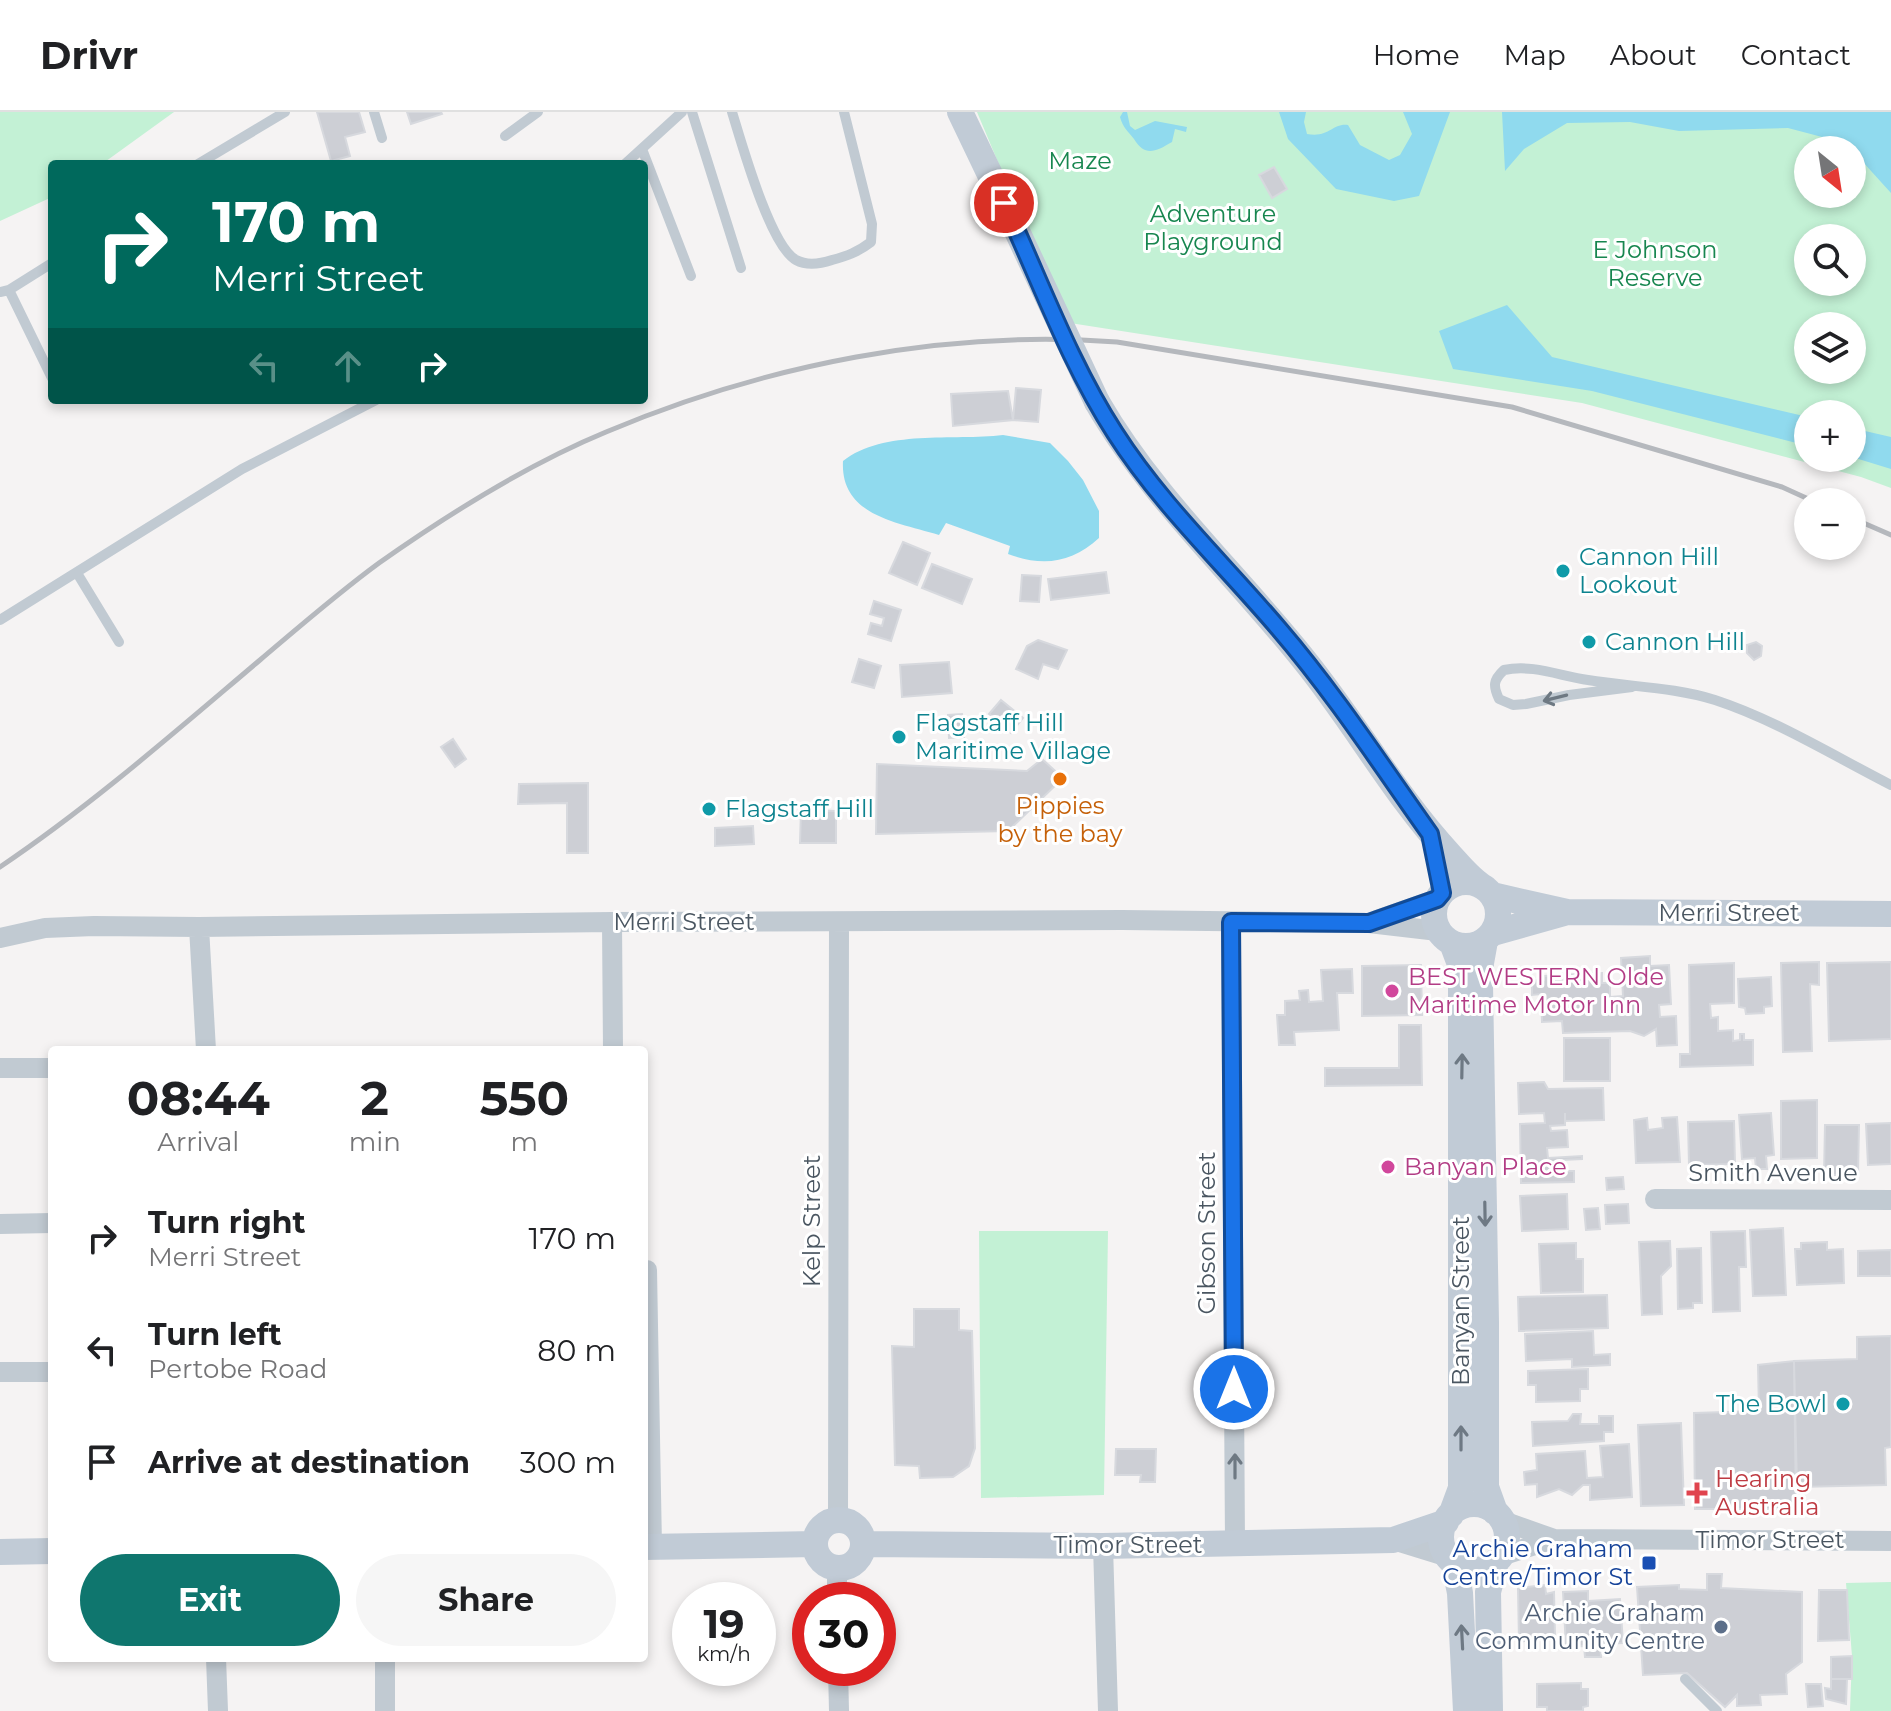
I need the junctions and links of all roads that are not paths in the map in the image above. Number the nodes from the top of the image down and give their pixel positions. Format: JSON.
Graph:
{"nodes":[{"id":1,"x":285,"y":112,"type":"edge"},
{"id":2,"x":374,"y":112,"type":"edge"},
{"id":3,"x":538,"y":112,"type":"edge"},
{"id":4,"x":682,"y":112,"type":"edge"},
{"id":5,"x":692,"y":112,"type":"edge"},
{"id":6,"x":732,"y":112,"type":"edge"},
{"id":7,"x":844,"y":112,"type":"edge"},
{"id":8,"x":960,"y":112,"type":"edge"},
{"id":9,"x":505,"y":136,"type":"dead end"},
{"id":10,"x":382,"y":138,"type":"dead end"},
{"id":11,"x":642,"y":149,"type":"junction"},
{"id":12,"x":205,"y":160,"type":"edge"},
{"id":13,"x":630,"y":160,"type":"edge"},
{"id":14,"x":646,"y":160,"type":"edge"},
{"id":15,"x":648,"y":165,"type":"edge"},
{"id":16,"x":48,"y":265,"type":"edge"},
{"id":17,"x":741,"y":268,"type":"dead end"},
{"id":18,"x":691,"y":276,"type":"dead end"},
{"id":19,"x":5,"y":291,"type":"edge"},
{"id":20,"x":48,"y":371,"type":"edge"},
{"id":21,"x":368,"y":404,"type":"edge"},
{"id":22,"x":77,"y":573,"type":"junction"},
{"id":23,"x":0,"y":620,"type":"edge"},
{"id":24,"x":119,"y":642,"type":"dead end"},
{"id":25,"x":1632,"y":687,"type":"junction"},
{"id":26,"x":1891,"y":785,"type":"edge"},
{"id":27,"x":1430,"y":834,"type":"junction"},
{"id":28,"x":1489,"y":891,"type":"junction"},
{"id":29,"x":1440,"y":896,"type":"junction"},
{"id":30,"x":1567,"y":912,"type":"junction"},
{"id":31,"x":1891,"y":914,"type":"edge"},
{"id":32,"x":612,"y":922,"type":"junction"},
{"id":33,"x":839,"y":922,"type":"junction"},
{"id":34,"x":1231,"y":922,"type":"junction"},
{"id":35,"x":1369,"y":923,"type":"junction"},
{"id":36,"x":199,"y":927,"type":"junction"},
{"id":37,"x":1445,"y":937,"type":"junction"},
{"id":38,"x":1489,"y":937,"type":"junction"},
{"id":39,"x":0,"y":938,"type":"edge"},
{"id":40,"x":206,"y":1046,"type":"edge"},
{"id":41,"x":613,"y":1046,"type":"edge"},
{"id":42,"x":0,"y":1068,"type":"edge"},
{"id":43,"x":48,"y":1068,"type":"edge"},
{"id":44,"x":1472,"y":1126,"type":"junction"},
{"id":45,"x":1655,"y":1199,"type":"dead end"},
{"id":46,"x":1891,"y":1200,"type":"edge"},
{"id":47,"x":48,"y":1223,"type":"edge"},
{"id":48,"x":0,"y":1224,"type":"edge"},
{"id":49,"x":1474,"y":1322,"type":"junction"},
{"id":50,"x":0,"y":1372,"type":"edge"},
{"id":51,"x":48,"y":1372,"type":"edge"},
{"id":52,"x":1499,"y":1516,"type":"junction"},
{"id":53,"x":1448,"y":1518,"type":"junction"},
{"id":54,"x":838,"y":1520,"type":"junction"},
{"id":55,"x":1554,"y":1539,"type":"junction"},
{"id":56,"x":1393,"y":1540,"type":"junction"},
{"id":57,"x":1891,"y":1541,"type":"edge"},
{"id":58,"x":815,"y":1544,"type":"junction"},
{"id":59,"x":864,"y":1544,"type":"junction"},
{"id":60,"x":1235,"y":1544,"type":"junction"},
{"id":61,"x":1103,"y":1546,"type":"junction"},
{"id":62,"x":648,"y":1547,"type":"edge"},
{"id":63,"x":48,"y":1551,"type":"edge"},
{"id":64,"x":0,"y":1552,"type":"edge"},
{"id":65,"x":1499,"y":1559,"type":"junction"},
{"id":66,"x":1451,"y":1560,"type":"junction"},
{"id":67,"x":837,"y":1568,"type":"junction"},
{"id":68,"x":837,"y":1582,"type":"edge"},
{"id":69,"x":216,"y":1662,"type":"edge"},
{"id":70,"x":385,"y":1662,"type":"edge"},
{"id":71,"x":1685,"y":1679,"type":"dead end"},
{"id":72,"x":838,"y":1686,"type":"edge"},
{"id":73,"x":218,"y":1711,"type":"edge"},
{"id":74,"x":385,"y":1711,"type":"edge"},
{"id":75,"x":839,"y":1711,"type":"edge"},
{"id":76,"x":1108,"y":1711,"type":"edge"},
{"id":77,"x":1466,"y":1711,"type":"edge"},
{"id":78,"x":1490,"y":1711,"type":"edge"},
{"id":79,"x":1717,"y":1711,"type":"edge"}],
"edges":[{"from":1,"to":12,"type":"lane"},
{"from":2,"to":10,"type":"lane"},
{"from":3,"to":9,"type":"lane"},
{"from":4,"to":11,"type":"lane"},
{"from":5,"to":17,"type":"lane"},
{"from":6,"to":7,"type":"lane"},
{"from":8,"to":27,"type":"street","bridge":true},
{"from":11,"to":13,"type":"lane"},
{"from":11,"to":14,"type":"lane"},
{"from":15,"to":18,"type":"lane"},
{"from":16,"to":19,"type":"lane"},
{"from":19,"to":20,"type":"lane"},
{"from":21,"to":22,"type":"lane"},
{"from":22,"to":23,"type":"lane"},
{"from":22,"to":24,"type":"lane"},
{"from":25,"to":25,"type":"lane","one_way":true},
{"from":25,"to":26,"type":"lane"},
{"from":27,"to":28,"type":"street"},
{"from":27,"to":29,"type":"street"},
{"from":28,"to":29,"type":"street"},
{"from":28,"to":30,"type":"street","name":"Merri Street"},
{"from":28,"to":38,"type":"street"},
{"from":29,"to":35,"type":"street","name":"Merri Street"},
{"from":29,"to":37,"type":"street"},
{"from":30,"to":31,"type":"street","name":"Merri Street"},
{"from":30,"to":38,"type":"street","name":"Merri Street"},
{"from":32,"to":33,"type":"street","name":"Merri Street"},
{"from":32,"to":36,"type":"street","name":"Merri Street"},
{"from":32,"to":41,"type":"street"},
{"from":33,"to":34,"type":"street","name":"Merri Street"},
{"from":33,"to":54,"type":"street","name":"Kelp Street"},
{"from":34,"to":35,"type":"street","name":"Merri Street"},
{"from":60,"to":34,"type":"street","name":"Gibson Street","one_way":true},
{"from":35,"to":37,"type":"street","name":"Merri Street"},
{"from":36,"to":39,"type":"street","name":"Merri Street"},
{"from":36,"to":40,"type":"street"},
{"from":37,"to":38,"type":"street"},
{"from":44,"to":37,"type":"street","name":"Banyan Street","one_way":true},
{"from":38,"to":44,"type":"street","name":"Banyan Street"},
{"from":42,"to":43,"type":"street"},
{"from":44,"to":49,"type":"street","name":"Banyan Street"},
{"from":45,"to":46,"type":"street","name":"Smith Avenue"},
{"from":47,"to":48,"type":"street"},
{"from":49,"to":52,"type":"street","name":"Banyan Street"},
{"from":53,"to":49,"type":"street","name":"Banyan Street","one_way":true},
{"from":50,"to":51,"type":"street"},
{"from":52,"to":53,"type":"street"},
{"from":52,"to":55,"type":"street","name":"Timor Street"},
{"from":52,"to":65,"type":"street"},
{"from":53,"to":56,"type":"street","name":"Timor Street"},
{"from":53,"to":66,"type":"street"},
{"from":54,"to":58,"type":"street"},
{"from":54,"to":59,"type":"street"},
{"from":55,"to":57,"type":"street","name":"Timor Street"},
{"from":55,"to":65,"type":"street","name":"Timor Street"},
{"from":56,"to":60,"type":"street","name":"Timor Street"},
{"from":56,"to":66,"type":"street","name":"Timor Street"},
{"from":58,"to":62,"type":"street"},
{"from":58,"to":67,"type":"street"},
{"from":59,"to":61,"type":"street","name":"Timor Street"},
{"from":59,"to":67,"type":"street"},
{"from":60,"to":61,"type":"street","name":"Timor Street"},
{"from":61,"to":76,"type":"street"},
{"from":63,"to":64,"type":"street"},
{"from":65,"to":66,"type":"street"},
{"from":65,"to":78,"type":"street"},
{"from":77,"to":66,"type":"street","one_way":true},
{"from":67,"to":68,"type":"street"},
{"from":69,"to":73,"type":"street"},
{"from":70,"to":74,"type":"street"},
{"from":71,"to":79,"type":"lane"},
{"from":72,"to":75,"type":"street"}]}
